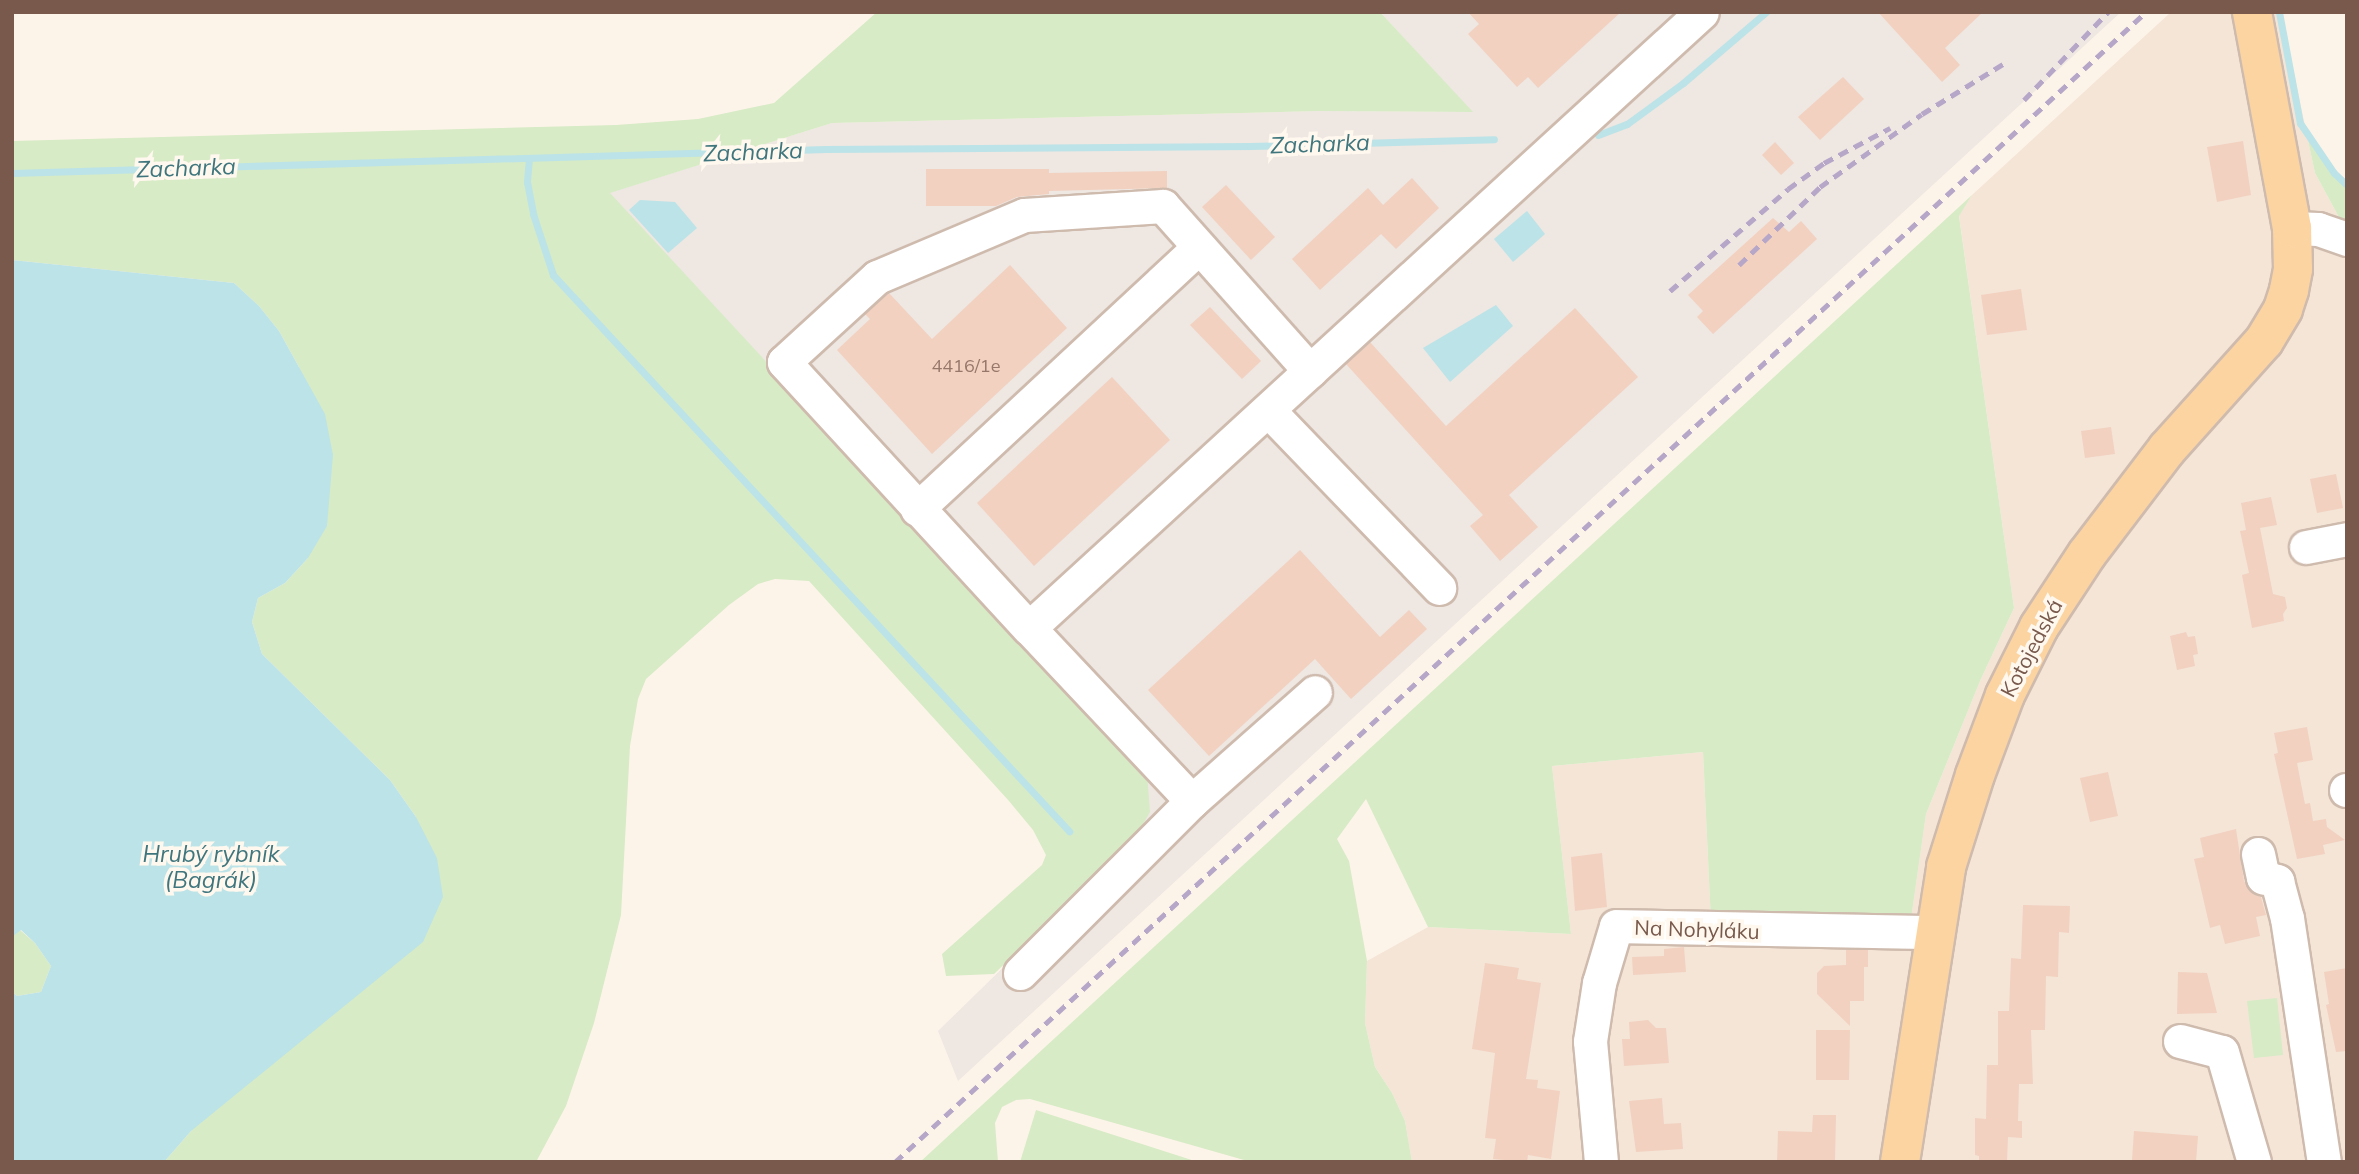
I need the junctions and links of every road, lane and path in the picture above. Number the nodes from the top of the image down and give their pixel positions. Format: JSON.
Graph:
{"nodes":[{"id":1,"x":1702,"y":12,"type":"edge"},
{"id":2,"x":2252,"y":12,"type":"edge"},
{"id":3,"x":2290,"y":214,"type":"junction"},
{"id":4,"x":2347,"y":239,"type":"edge"},
{"id":5,"x":1199,"y":247,"type":"junction"},
{"id":6,"x":1310,"y":371,"type":"junction"},
{"id":7,"x":1268,"y":410,"type":"junction"},
{"id":8,"x":917,"y":509,"type":"junction"},
{"id":9,"x":2347,"y":539,"type":"edge"},
{"id":10,"x":2305,"y":547,"type":"dead end"},
{"id":11,"x":1439,"y":587,"type":"dead end"},
{"id":12,"x":1029,"y":628,"type":"junction"},
{"id":13,"x":1315,"y":692,"type":"dead end"},
{"id":14,"x":1192,"y":801,"type":"junction"},
{"id":15,"x":2258,"y":854,"type":"dead end"},
{"id":16,"x":1934,"y":932,"type":"junction"},
{"id":17,"x":1020,"y":973,"type":"dead end"},
{"id":18,"x":2180,"y":1041,"type":"dead end"},
{"id":19,"x":1601,"y":1162,"type":"edge"},
{"id":20,"x":1900,"y":1162,"type":"edge"},
{"id":21,"x":2254,"y":1162,"type":"edge"},
{"id":22,"x":2324,"y":1162,"type":"edge"}],
"edges":[{"from":1,"to":6,"type":"street"},
{"from":2,"to":3,"type":"main road","name":"Kotojedská"},
{"from":3,"to":4,"type":"street"},
{"from":3,"to":16,"type":"main road","name":"Kotojedská"},
{"from":5,"to":6,"type":"street"},
{"from":5,"to":8,"type":"street"},
{"from":5,"to":8,"type":"street"},
{"from":6,"to":7,"type":"street"},
{"from":7,"to":11,"type":"street"},
{"from":7,"to":12,"type":"street"},
{"from":8,"to":12,"type":"street"},
{"from":9,"to":10,"type":"street"},
{"from":12,"to":14,"type":"street"},
{"from":13,"to":14,"type":"street"},
{"from":14,"to":17,"type":"street"},
{"from":15,"to":22,"type":"street"},
{"from":16,"to":19,"type":"street","name":"Na Nohyláku"},
{"from":16,"to":20,"type":"main road","name":"Kotojedská"},
{"from":18,"to":21,"type":"street"}]}
